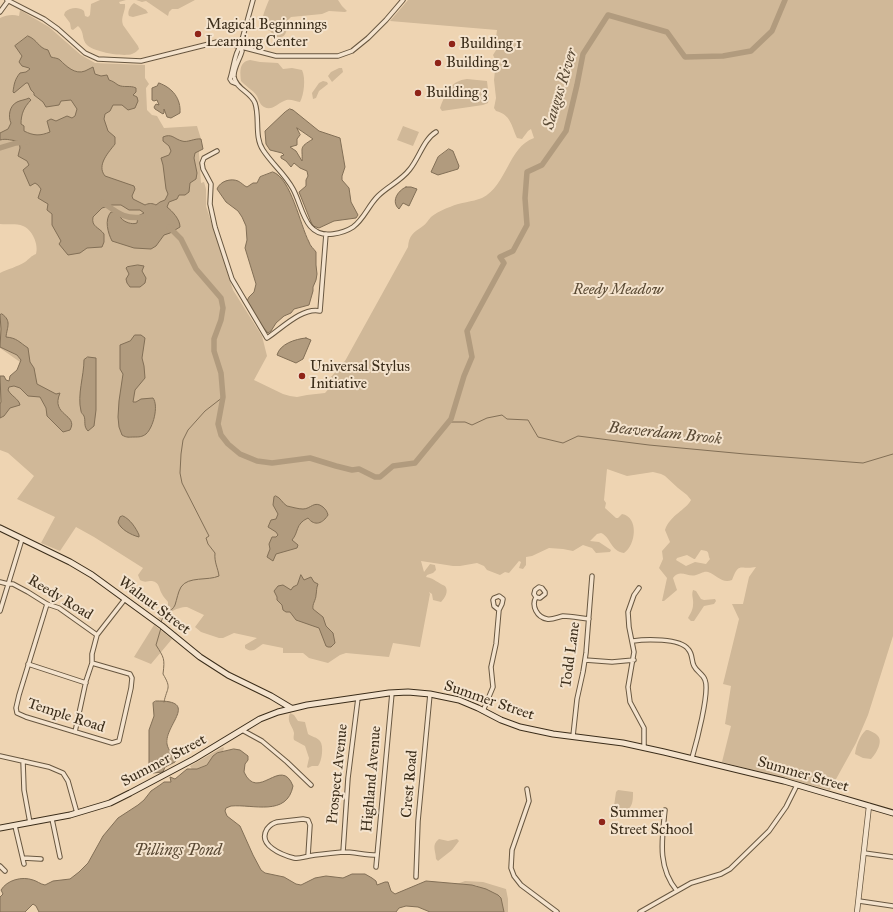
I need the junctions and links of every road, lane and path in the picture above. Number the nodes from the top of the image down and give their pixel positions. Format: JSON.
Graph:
{"nodes":[{"id":1,"x":8,"y":0,"type":"edge"},
{"id":2,"x":253,"y":0,"type":"edge"},
{"id":3,"x":403,"y":0,"type":"edge"},
{"id":4,"x":0,"y":12,"type":"edge"},
{"id":5,"x":240,"y":47,"type":"junction"},
{"id":6,"x":436,"y":132,"type":"dead end"},
{"id":7,"x":217,"y":150,"type":"dead end"},
{"id":8,"x":326,"y":234,"type":"junction"},
{"id":9,"x":0,"y":528,"type":"edge"},
{"id":10,"x":22,"y":539,"type":"junction"},
{"id":11,"x":592,"y":576,"type":"dead end"},
{"id":12,"x":0,"y":582,"type":"edge"},
{"id":13,"x":8,"y":584,"type":"junction"},
{"id":14,"x":639,"y":588,"type":"dead end"},
{"id":15,"x":536,"y":597,"type":"dead end"},
{"id":16,"x":125,"y":599,"type":"junction"},
{"id":17,"x":47,"y":604,"type":"junction"},
{"id":18,"x":499,"y":610,"type":"dead end"},
{"id":19,"x":0,"y":611,"type":"edge"},
{"id":20,"x":589,"y":619,"type":"junction"},
{"id":21,"x":97,"y":635,"type":"junction"},
{"id":22,"x":633,"y":641,"type":"junction"},
{"id":23,"x":585,"y":660,"type":"junction"},
{"id":24,"x":634,"y":660,"type":"junction"},
{"id":25,"x":92,"y":663,"type":"junction"},
{"id":26,"x":28,"y":664,"type":"junction"},
{"id":27,"x":86,"y":683,"type":"junction"},
{"id":28,"x":392,"y":693,"type":"junction"},
{"id":29,"x":430,"y":694,"type":"junction"},
{"id":30,"x":358,"y":698,"type":"junction"},
{"id":31,"x":291,"y":708,"type":"junction"},
{"id":32,"x":484,"y":711,"type":"junction"},
{"id":33,"x":242,"y":730,"type":"junction"},
{"id":34,"x":75,"y":732,"type":"junction"},
{"id":35,"x":573,"y":736,"type":"junction"},
{"id":36,"x":644,"y":747,"type":"junction"},
{"id":37,"x":0,"y":756,"type":"edge"},
{"id":38,"x":692,"y":758,"type":"junction"},
{"id":39,"x":23,"y":761,"type":"junction"},
{"id":40,"x":311,"y":785,"type":"dead end"},
{"id":41,"x":797,"y":785,"type":"junction"},
{"id":42,"x":527,"y":789,"type":"dead end"},
{"id":43,"x":869,"y":806,"type":"junction"},
{"id":44,"x":666,"y":810,"type":"dead end"},
{"id":45,"x":893,"y":813,"type":"edge"},
{"id":46,"x":77,"y":814,"type":"junction"},
{"id":47,"x":52,"y":819,"type":"junction"},
{"id":48,"x":30,"y":823,"type":"junction"},
{"id":49,"x":15,"y":826,"type":"junction"},
{"id":50,"x":0,"y":828,"type":"edge"},
{"id":51,"x":343,"y":852,"type":"junction"},
{"id":52,"x":864,"y":853,"type":"junction"},
{"id":53,"x":377,"y":854,"type":"junction"},
{"id":54,"x":308,"y":856,"type":"junction"},
{"id":55,"x":60,"y":857,"type":"dead end"},
{"id":56,"x":893,"y":857,"type":"edge"},
{"id":57,"x":23,"y":858,"type":"junction"},
{"id":58,"x":41,"y":859,"type":"dead end"},
{"id":59,"x":24,"y":864,"type":"dead end"},
{"id":60,"x":0,"y":866,"type":"edge"},
{"id":61,"x":376,"y":867,"type":"dead end"},
{"id":62,"x":5,"y":871,"type":"dead end"},
{"id":63,"x":416,"y":877,"type":"dead end"},
{"id":64,"x":677,"y":891,"type":"junction"},
{"id":65,"x":859,"y":901,"type":"junction"},
{"id":66,"x":893,"y":906,"type":"edge"},
{"id":67,"x":557,"y":912,"type":"edge"},
{"id":68,"x":640,"y":912,"type":"edge"},
{"id":69,"x":857,"y":912,"type":"edge"}],
"edges":[{"from":1,"to":4,"type":"street"},
{"from":1,"to":5,"type":"street"},
{"from":2,"to":5,"type":"street"},
{"from":3,"to":5,"type":"street"},
{"from":5,"to":8,"type":"street"},
{"from":6,"to":8,"type":"street"},
{"from":7,"to":8,"type":"street"},
{"from":9,"to":10,"type":"main road","name":"Walnut Street"},
{"from":10,"to":13,"type":"street"},
{"from":10,"to":16,"type":"main road","name":"Walnut Street"},
{"from":11,"to":20,"type":"street","name":"Todd Lane"},
{"from":12,"to":13,"type":"street","name":"Reedy Road"},
{"from":13,"to":17,"type":"street","name":"Reedy Road"},
{"from":13,"to":19,"type":"street"},
{"from":14,"to":22,"type":"street"},
{"from":15,"to":20,"type":"street"},
{"from":16,"to":21,"type":"street"},
{"from":16,"to":31,"type":"main road","name":"Walnut Street"},
{"from":17,"to":21,"type":"street","name":"Reedy Road"},
{"from":17,"to":26,"type":"street"},
{"from":18,"to":32,"type":"street"},
{"from":20,"to":23,"type":"street","name":"Todd Lane"},
{"from":21,"to":25,"type":"street"},
{"from":22,"to":24,"type":"street"},
{"from":22,"to":38,"type":"street"},
{"from":23,"to":24,"type":"street"},
{"from":23,"to":35,"type":"street","name":"Todd Lane"},
{"from":24,"to":36,"type":"street"},
{"from":25,"to":27,"type":"street"},
{"from":25,"to":34,"type":"street","name":"Temple Road"},
{"from":26,"to":27,"type":"street"},
{"from":26,"to":34,"type":"street","name":"Temple Road"},
{"from":27,"to":34,"type":"street"},
{"from":28,"to":29,"type":"main road","name":"Summer Street"},
{"from":28,"to":30,"type":"main road","name":"Summer Street"},
{"from":28,"to":53,"type":"street","name":"Highland Avenue"},
{"from":29,"to":32,"type":"main road","name":"Summer Street"},
{"from":29,"to":63,"type":"street","name":"Crest Road"},
{"from":30,"to":31,"type":"main road","name":"Summer Street"},
{"from":30,"to":51,"type":"street","name":"Prospect Avenue"},
{"from":31,"to":33,"type":"main road","name":"Summer Street"},
{"from":32,"to":35,"type":"main road","name":"Summer Street"},
{"from":33,"to":40,"type":"street"},
{"from":33,"to":46,"type":"main road","name":"Summer Street"},
{"from":35,"to":36,"type":"main road","name":"Summer Street"},
{"from":36,"to":38,"type":"main road","name":"Summer Street"},
{"from":37,"to":39,"type":"street"},
{"from":38,"to":41,"type":"main road","name":"Summer Street"},
{"from":39,"to":46,"type":"street"},
{"from":39,"to":48,"type":"street"},
{"from":41,"to":43,"type":"main road","name":"Summer Street"},
{"from":41,"to":64,"type":"street"},
{"from":42,"to":67,"type":"street"},
{"from":43,"to":45,"type":"main road","name":"Summer Street"},
{"from":43,"to":52,"type":"street"},
{"from":44,"to":64,"type":"street"},
{"from":46,"to":47,"type":"main road","name":"Summer Street"},
{"from":47,"to":48,"type":"main road","name":"Summer Street"},
{"from":47,"to":55,"type":"street"},
{"from":48,"to":49,"type":"main road","name":"Summer Street"},
{"from":49,"to":50,"type":"main road","name":"Summer Street"},
{"from":49,"to":57,"type":"street"},
{"from":51,"to":53,"type":"street"},
{"from":51,"to":54,"type":"street"},
{"from":52,"to":56,"type":"street"},
{"from":52,"to":65,"type":"street"},
{"from":53,"to":61,"type":"street","name":"Highland Avenue"},
{"from":54,"to":54,"type":"street"},
{"from":57,"to":58,"type":"street"},
{"from":57,"to":59,"type":"street"},
{"from":60,"to":62,"type":"street"},
{"from":64,"to":68,"type":"street"},
{"from":65,"to":66,"type":"street"},
{"from":65,"to":69,"type":"street"}]}
